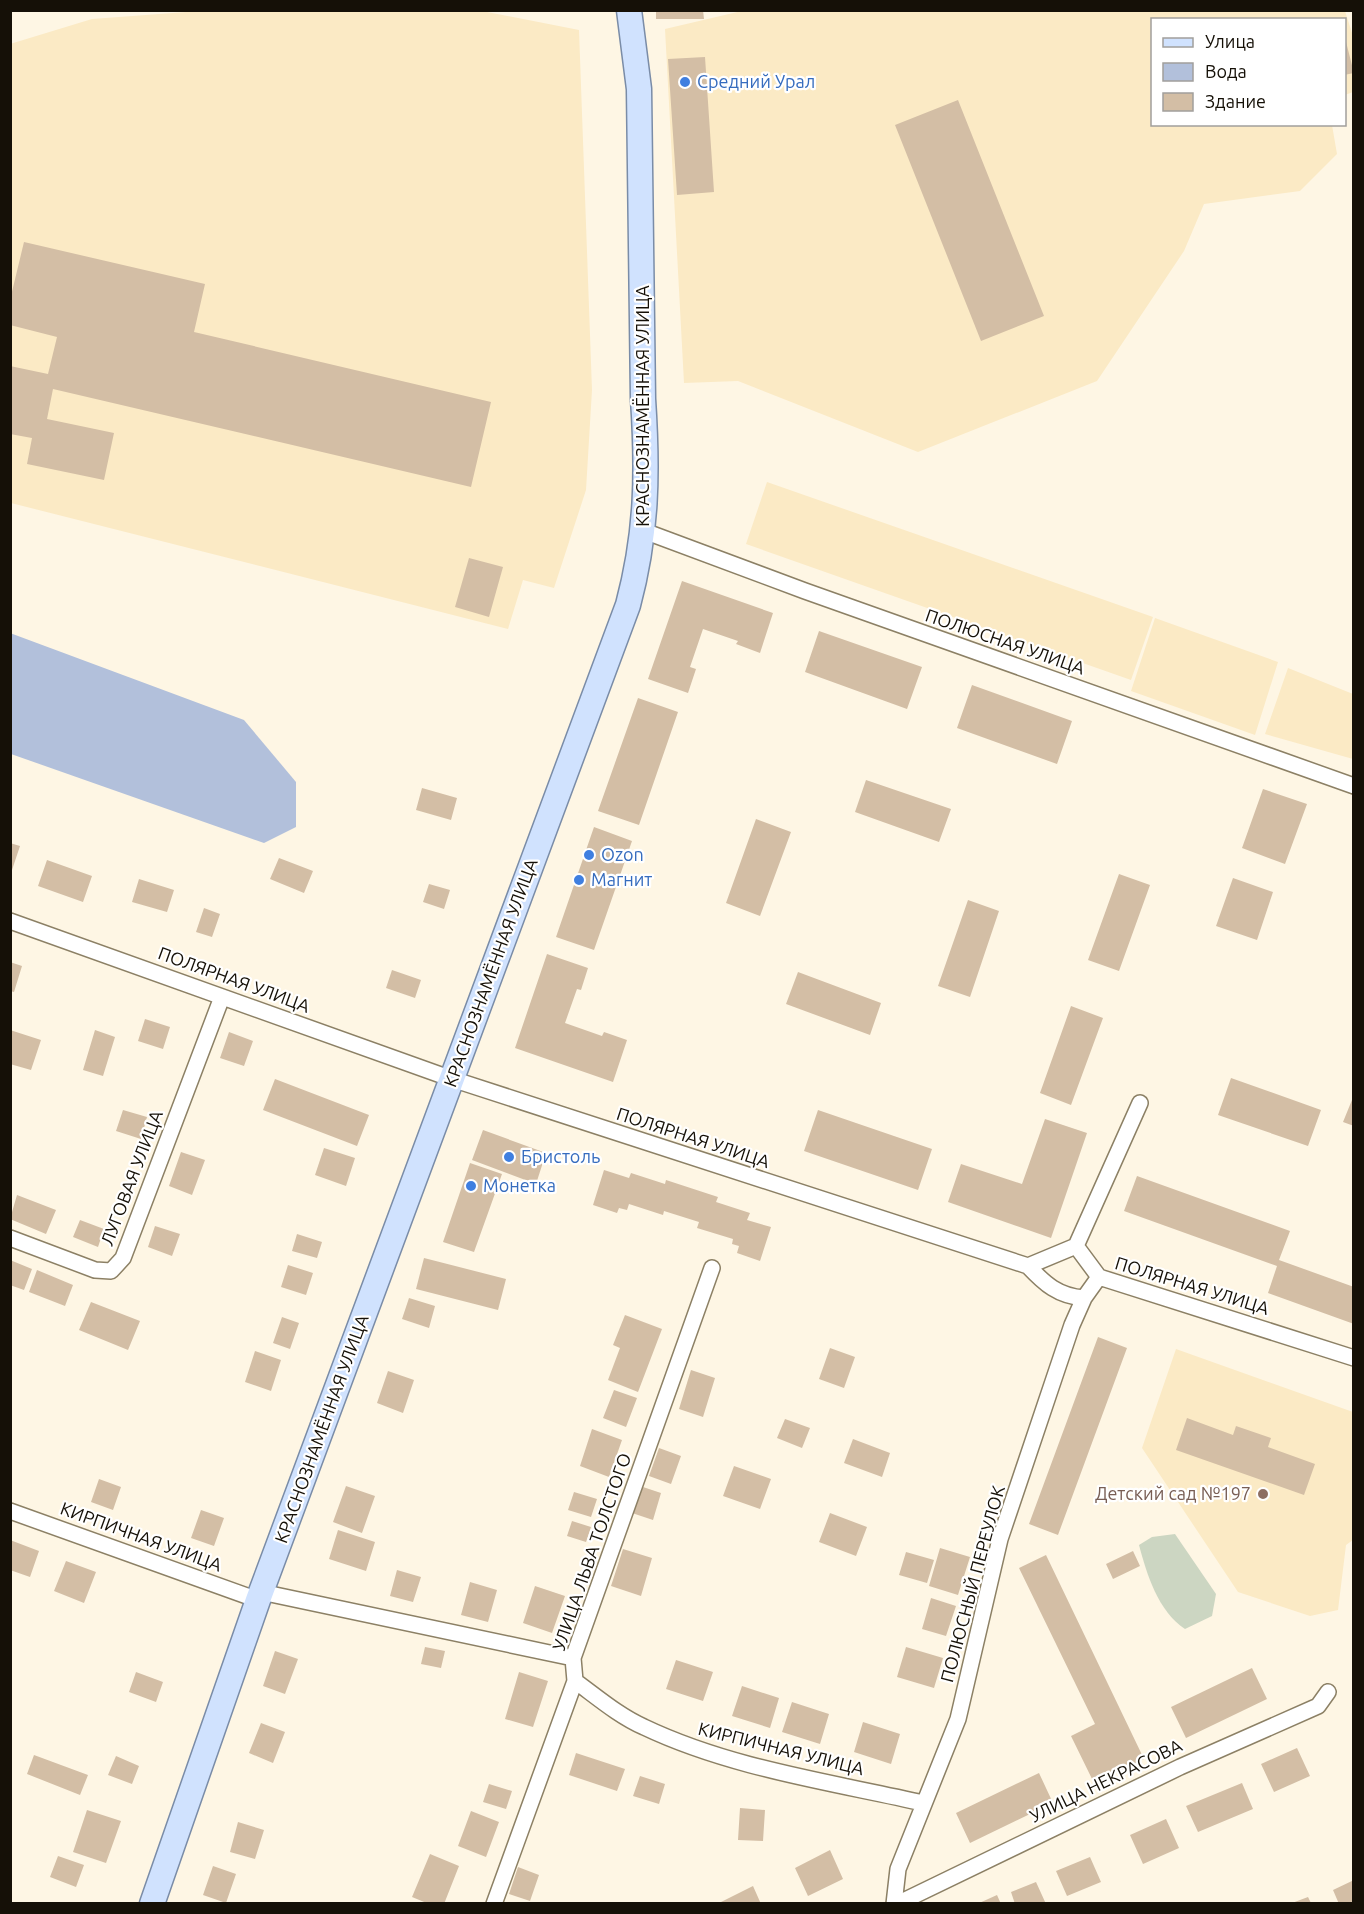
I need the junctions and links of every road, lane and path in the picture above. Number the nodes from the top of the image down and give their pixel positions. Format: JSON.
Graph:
{"nodes":[{"id":1,"x":629,"y":10,"type":"edge"},
{"id":2,"x":644,"y":531,"type":"junction"},
{"id":3,"x":1353,"y":786,"type":"edge"},
{"id":4,"x":10,"y":921,"type":"edge"},
{"id":5,"x":222,"y":997,"type":"junction"},
{"id":6,"x":452,"y":1079,"type":"junction"},
{"id":7,"x":1140,"y":1103,"type":"dead end"},
{"id":8,"x":10,"y":1238,"type":"edge"},
{"id":9,"x":1076,"y":1246,"type":"junction"},
{"id":10,"x":1028,"y":1266,"type":"junction"},
{"id":11,"x":712,"y":1268,"type":"dead end"},
{"id":12,"x":1098,"y":1277,"type":"junction"},
{"id":13,"x":1084,"y":1298,"type":"junction"},
{"id":14,"x":1353,"y":1358,"type":"edge"},
{"id":15,"x":10,"y":1511,"type":"edge"},
{"id":16,"x":260,"y":1596,"type":"junction"},
{"id":17,"x":573,"y":1658,"type":"junction"},
{"id":18,"x":575,"y":1681,"type":"junction"},
{"id":19,"x":1328,"y":1692,"type":"dead end"},
{"id":20,"x":923,"y":1803,"type":"junction"},
{"id":21,"x":152,"y":1904,"type":"edge"},
{"id":22,"x":494,"y":1904,"type":"edge"},
{"id":23,"x":896,"y":1904,"type":"edge"}],
"edges":[{"from":1,"to":2,"type":"main road","name":"КРАСНОЗНАМЁННАЯ УЛИЦА"},
{"from":2,"to":3,"type":"street","name":"ПОЛЮСНАЯ УЛИЦА"},
{"from":2,"to":6,"type":"main road","name":"КРАСНОЗНАМЁННАЯ УЛИЦА"},
{"from":4,"to":5,"type":"street","name":"ПОЛЯРНАЯ УЛИЦА"},
{"from":5,"to":6,"type":"street","name":"ПОЛЯРНАЯ УЛИЦА"},
{"from":5,"to":8,"type":"street","name":"ЛУГОВАЯ УЛИЦА"},
{"from":6,"to":10,"type":"street","name":"ПОЛЯРНАЯ УЛИЦА"},
{"from":6,"to":16,"type":"main road","name":"КРАСНОЗНАМЁННАЯ УЛИЦА"},
{"from":7,"to":9,"type":"street"},
{"from":9,"to":10,"type":"street"},
{"from":9,"to":12,"type":"street","name":"ПОЛЯРНАЯ УЛИЦА"},
{"from":10,"to":13,"type":"street"},
{"from":11,"to":17,"type":"street","name":"УЛИЦА ЛЬВА ТОЛСТОГО"},
{"from":12,"to":13,"type":"street","name":"ПОЛЮСНЫЙ ПЕРЕУЛОК"},
{"from":12,"to":14,"type":"street","name":"ПОЛЯРНАЯ УЛИЦА"},
{"from":13,"to":20,"type":"street","name":"ПОЛЮСНЫЙ ПЕРЕУЛОК"},
{"from":15,"to":16,"type":"street","name":"КИРПИЧНАЯ УЛИЦА"},
{"from":16,"to":17,"type":"street","name":"КИРПИЧНАЯ УЛИЦА"},
{"from":16,"to":21,"type":"main road","name":"КРАСНОЗНАМЁННАЯ УЛИЦА"},
{"from":17,"to":18,"type":"street","name":"УЛИЦА ЛЬВА ТОЛСТОГО"},
{"from":18,"to":20,"type":"street","name":"КИРПИЧНАЯ УЛИЦА"},
{"from":18,"to":22,"type":"street","name":"УЛИЦА ЛЬВА ТОЛСТОГО"},
{"from":19,"to":23,"type":"street","name":"УЛИЦА НЕКРАСОВА"},
{"from":20,"to":23,"type":"street","name":"ПОЛЮСНЫЙ ПЕРЕУЛОК"}]}
